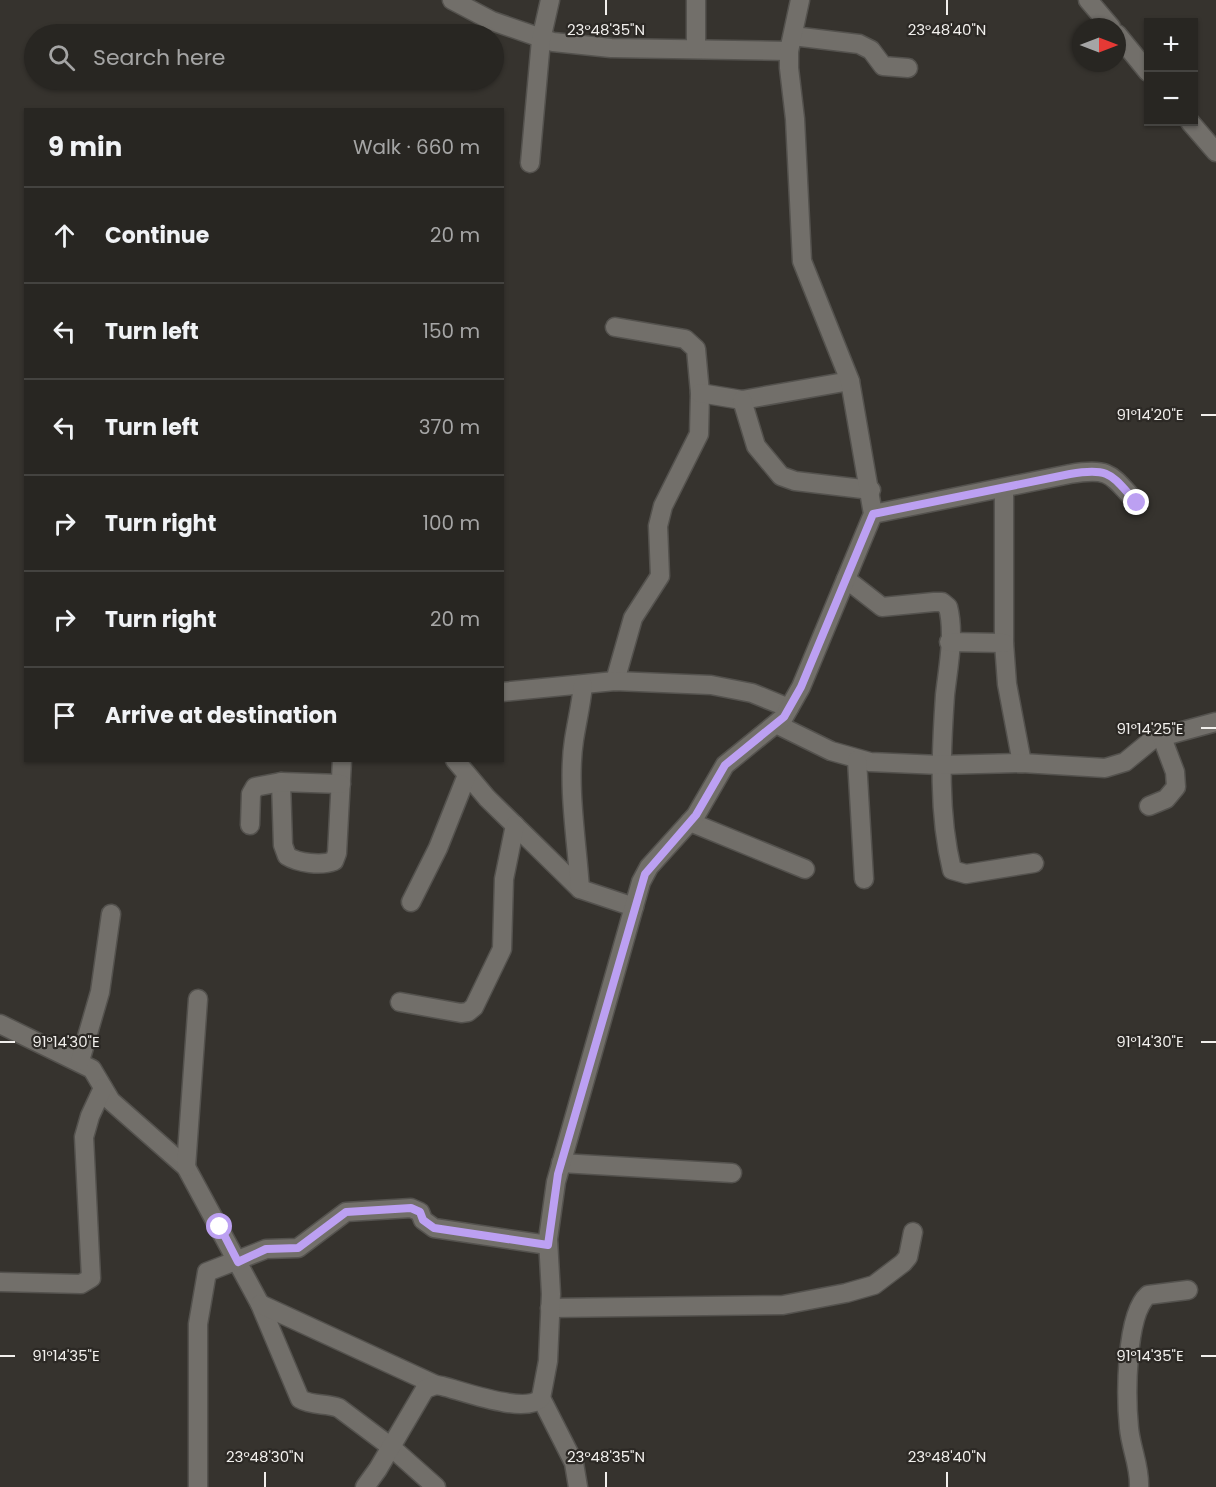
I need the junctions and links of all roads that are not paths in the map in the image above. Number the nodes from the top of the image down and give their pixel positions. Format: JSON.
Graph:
{"nodes":[{"id":1,"x":550,"y":0,"type":"edge"},
{"id":2,"x":696,"y":0,"type":"edge"},
{"id":3,"x":800,"y":0,"type":"edge"},
{"id":4,"x":1088,"y":0,"type":"edge"},
{"id":5,"x":458,"y":2,"type":"edge"},
{"id":6,"x":1103,"y":18,"type":"edge"},
{"id":7,"x":501,"y":24,"type":"edge"},
{"id":8,"x":504,"y":25,"type":"edge"},
{"id":9,"x":541,"y":40,"type":"junction"},
{"id":10,"x":791,"y":43,"type":"junction"},
{"id":11,"x":1126,"y":45,"type":"edge"},
{"id":12,"x":696,"y":47,"type":"junction"},
{"id":13,"x":1144,"y":66,"type":"edge"},
{"id":14,"x":908,"y":69,"type":"dead end"},
{"id":15,"x":1193,"y":126,"type":"edge"},
{"id":16,"x":1216,"y":152,"type":"edge"},
{"id":17,"x":531,"y":163,"type":"dead end"},
{"id":18,"x":615,"y":327,"type":"dead end"},
{"id":19,"x":850,"y":381,"type":"junction"},
{"id":20,"x":700,"y":393,"type":"junction"},
{"id":21,"x":742,"y":400,"type":"junction"},
{"id":22,"x":871,"y":490,"type":"junction"},
{"id":23,"x":1004,"y":490,"type":"junction"},
{"id":24,"x":1137,"y":503,"type":"dead end"},
{"id":25,"x":873,"y":514,"type":"junction"},
{"id":26,"x":846,"y":579,"type":"junction"},
{"id":27,"x":949,"y":642,"type":"junction"},
{"id":28,"x":1004,"y":643,"type":"junction"},
{"id":29,"x":615,"y":681,"type":"junction"},
{"id":30,"x":582,"y":685,"type":"junction"},
{"id":31,"x":504,"y":692,"type":"edge"},
{"id":32,"x":789,"y":708,"type":"junction"},
{"id":33,"x":1216,"y":722,"type":"edge"},
{"id":34,"x":778,"y":725,"type":"junction"},
{"id":35,"x":1161,"y":735,"type":"junction"},
{"id":36,"x":857,"y":760,"type":"junction"},
{"id":37,"x":342,"y":762,"type":"edge"},
{"id":38,"x":457,"y":762,"type":"edge"},
{"id":39,"x":1022,"y":763,"type":"junction"},
{"id":40,"x":940,"y":765,"type":"junction"},
{"id":41,"x":467,"y":775,"type":"junction"},
{"id":42,"x":281,"y":782,"type":"junction"},
{"id":43,"x":340,"y":784,"type":"junction"},
{"id":44,"x":1149,"y":806,"type":"dead end"},
{"id":45,"x":690,"y":822,"type":"junction"},
{"id":46,"x":250,"y":825,"type":"dead end"},
{"id":47,"x":515,"y":825,"type":"junction"},
{"id":48,"x":1034,"y":863,"type":"dead end"},
{"id":49,"x":805,"y":869,"type":"dead end"},
{"id":50,"x":864,"y":879,"type":"dead end"},
{"id":51,"x":580,"y":889,"type":"junction"},
{"id":52,"x":411,"y":902,"type":"dead end"},
{"id":53,"x":634,"y":908,"type":"junction"},
{"id":54,"x":111,"y":914,"type":"dead end"},
{"id":55,"x":198,"y":999,"type":"dead end"},
{"id":56,"x":400,"y":1002,"type":"dead end"},
{"id":57,"x":0,"y":1024,"type":"edge"},
{"id":58,"x":80,"y":1061,"type":"junction"},
{"id":59,"x":103,"y":1088,"type":"junction"},
{"id":60,"x":561,"y":1163,"type":"junction"},
{"id":61,"x":186,"y":1167,"type":"junction"},
{"id":62,"x":732,"y":1173,"type":"dead end"},
{"id":63,"x":913,"y":1232,"type":"dead end"},
{"id":64,"x":548,"y":1245,"type":"junction"},
{"id":65,"x":238,"y":1262,"type":"junction"},
{"id":66,"x":0,"y":1282,"type":"edge"},
{"id":67,"x":1188,"y":1290,"type":"dead end"},
{"id":68,"x":260,"y":1304,"type":"junction"},
{"id":69,"x":550,"y":1308,"type":"junction"},
{"id":70,"x":435,"y":1384,"type":"junction"},
{"id":71,"x":541,"y":1398,"type":"junction"},
{"id":72,"x":391,"y":1447,"type":"junction"},
{"id":73,"x":198,"y":1487,"type":"edge"},
{"id":74,"x":365,"y":1487,"type":"edge"},
{"id":75,"x":436,"y":1487,"type":"edge"},
{"id":76,"x":578,"y":1487,"type":"edge"},
{"id":77,"x":1139,"y":1487,"type":"edge"}],
"edges":[{"from":1,"to":9,"type":"street"},
{"from":2,"to":12,"type":"street"},
{"from":3,"to":10,"type":"street"},
{"from":4,"to":6,"type":"street"},
{"from":5,"to":7,"type":"street"},
{"from":8,"to":9,"type":"street"},
{"from":9,"to":12,"type":"street"},
{"from":9,"to":17,"type":"street"},
{"from":10,"to":12,"type":"street"},
{"from":10,"to":14,"type":"street"},
{"from":10,"to":19,"type":"street"},
{"from":11,"to":13,"type":"street"},
{"from":15,"to":16,"type":"street"},
{"from":18,"to":20,"type":"street"},
{"from":19,"to":21,"type":"street"},
{"from":19,"to":22,"type":"street"},
{"from":20,"to":21,"type":"street"},
{"from":20,"to":29,"type":"street"},
{"from":21,"to":22,"type":"street"},
{"from":22,"to":25,"type":"street"},
{"from":23,"to":24,"type":"street"},
{"from":23,"to":25,"type":"street"},
{"from":23,"to":28,"type":"street"},
{"from":25,"to":26,"type":"street"},
{"from":26,"to":27,"type":"street"},
{"from":26,"to":32,"type":"street"},
{"from":27,"to":28,"type":"street"},
{"from":27,"to":40,"type":"street"},
{"from":28,"to":39,"type":"street"},
{"from":29,"to":30,"type":"street"},
{"from":29,"to":32,"type":"street"},
{"from":30,"to":31,"type":"street"},
{"from":30,"to":51,"type":"street"},
{"from":32,"to":34,"type":"street"},
{"from":33,"to":35,"type":"street"},
{"from":34,"to":36,"type":"street"},
{"from":34,"to":45,"type":"street"},
{"from":35,"to":39,"type":"street"},
{"from":35,"to":44,"type":"street"},
{"from":36,"to":40,"type":"street"},
{"from":36,"to":50,"type":"street"},
{"from":37,"to":43,"type":"street"},
{"from":38,"to":41,"type":"street"},
{"from":39,"to":40,"type":"street"},
{"from":40,"to":48,"type":"street"},
{"from":41,"to":47,"type":"street"},
{"from":41,"to":52,"type":"street"},
{"from":42,"to":43,"type":"street"},
{"from":42,"to":43,"type":"street"},
{"from":42,"to":46,"type":"street"},
{"from":45,"to":49,"type":"street"},
{"from":45,"to":53,"type":"street"},
{"from":47,"to":51,"type":"street"},
{"from":47,"to":56,"type":"street"},
{"from":51,"to":53,"type":"street"},
{"from":53,"to":60,"type":"street"},
{"from":54,"to":58,"type":"street"},
{"from":55,"to":61,"type":"street"},
{"from":57,"to":58,"type":"street"},
{"from":58,"to":59,"type":"street"},
{"from":59,"to":61,"type":"street"},
{"from":59,"to":66,"type":"street"},
{"from":60,"to":62,"type":"street"},
{"from":60,"to":64,"type":"street"},
{"from":61,"to":65,"type":"street"},
{"from":63,"to":69,"type":"street"},
{"from":64,"to":65,"type":"street"},
{"from":64,"to":69,"type":"street"},
{"from":65,"to":68,"type":"street"},
{"from":65,"to":73,"type":"street"},
{"from":67,"to":77,"type":"street"},
{"from":68,"to":70,"type":"street"},
{"from":68,"to":72,"type":"street"},
{"from":69,"to":71,"type":"street"},
{"from":70,"to":71,"type":"street"},
{"from":70,"to":72,"type":"street"},
{"from":71,"to":76,"type":"street"},
{"from":72,"to":74,"type":"street"},
{"from":72,"to":75,"type":"street"}]}
